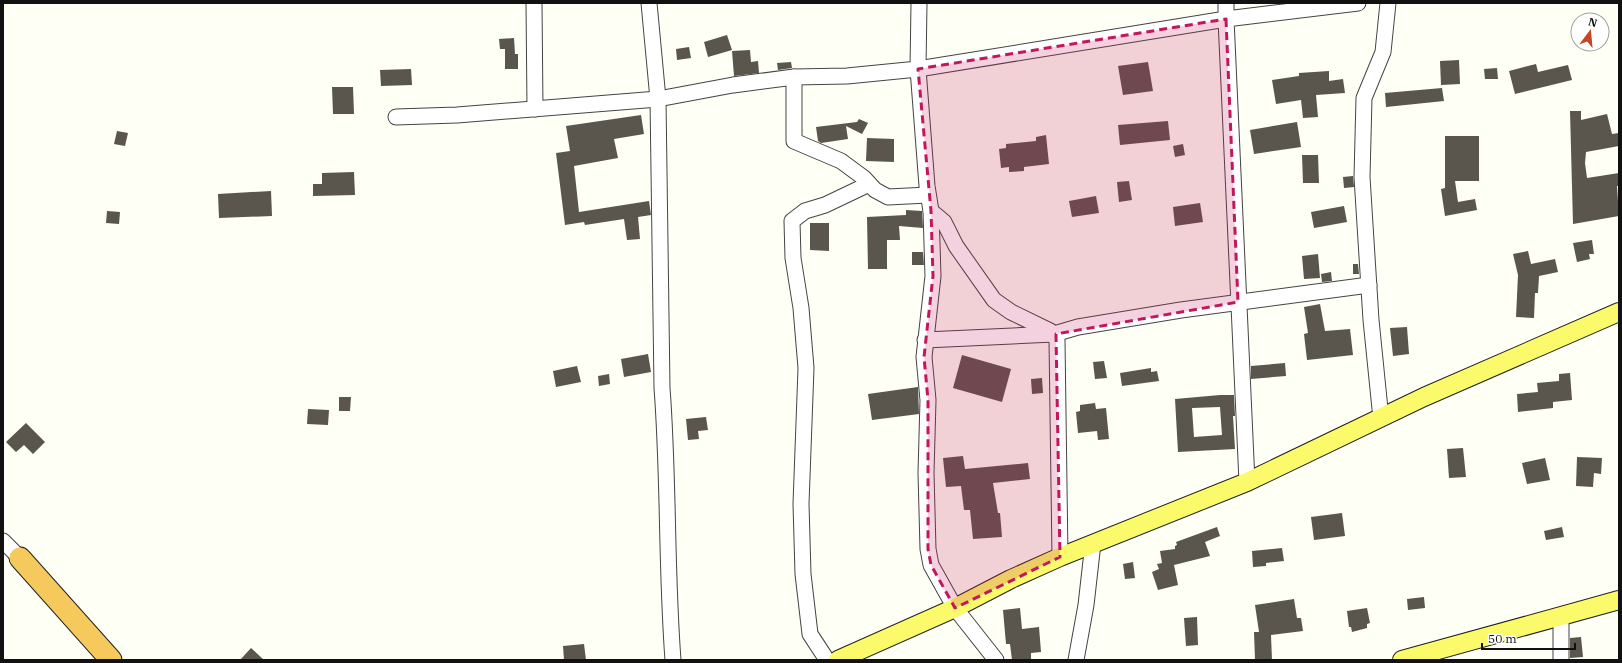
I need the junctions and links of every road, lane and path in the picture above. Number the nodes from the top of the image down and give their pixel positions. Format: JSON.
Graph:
{"nodes":[{"id":1,"x":534,"y":3,"type":"edge"},
{"id":2,"x":649,"y":3,"type":"edge"},
{"id":3,"x":919,"y":3,"type":"edge"},
{"id":4,"x":1226,"y":3,"type":"edge"},
{"id":5,"x":1358,"y":3,"type":"edge"},
{"id":6,"x":1388,"y":3,"type":"edge"},
{"id":7,"x":1226,"y":19,"type":"junction"},
{"id":8,"x":918,"y":69,"type":"junction"},
{"id":9,"x":794,"y":77,"type":"junction"},
{"id":10,"x":658,"y":99,"type":"junction"},
{"id":11,"x":535,"y":109,"type":"junction"},
{"id":12,"x":396,"y":117,"type":"dead end"},
{"id":13,"x":869,"y":184,"type":"junction"},
{"id":14,"x":928,"y":195,"type":"junction"},
{"id":15,"x":931,"y":211,"type":"junction"},
{"id":16,"x":1369,"y":285,"type":"junction"},
{"id":17,"x":1238,"y":302,"type":"junction"},
{"id":18,"x":1619,"y":312,"type":"edge"},
{"id":19,"x":1054,"y":334,"type":"junction"},
{"id":20,"x":925,"y":340,"type":"junction"},
{"id":21,"x":1384,"y":417,"type":"junction"},
{"id":22,"x":1246,"y":482,"type":"junction"},
{"id":23,"x":3,"y":541,"type":"edge"},
{"id":24,"x":1093,"y":543,"type":"junction"},
{"id":25,"x":1060,"y":556,"type":"junction"},
{"id":26,"x":20,"y":558,"type":"joint"},
{"id":27,"x":1619,"y":600,"type":"edge"},
{"id":28,"x":955,"y":608,"type":"junction"},
{"id":29,"x":1561,"y":616,"type":"junction"},
{"id":30,"x":1436,"y":656,"type":"edge"},
{"id":31,"x":111,"y":660,"type":"edge"},
{"id":32,"x":673,"y":660,"type":"edge"},
{"id":33,"x":827,"y":660,"type":"edge"},
{"id":34,"x":838,"y":660,"type":"edge"},
{"id":35,"x":996,"y":660,"type":"edge"},
{"id":36,"x":1076,"y":660,"type":"edge"},
{"id":37,"x":1402,"y":660,"type":"edge"},
{"id":38,"x":1561,"y":660,"type":"edge"}],
"edges":[{"from":1,"to":11,"type":"street"},
{"from":2,"to":10,"type":"street"},
{"from":3,"to":8,"type":"street"},
{"from":4,"to":7,"type":"street"},
{"from":5,"to":7,"type":"street"},
{"from":6,"to":16,"type":"street"},
{"from":7,"to":8,"type":"street"},
{"from":7,"to":17,"type":"street"},
{"from":8,"to":9,"type":"street"},
{"from":8,"to":14,"type":"street"},
{"from":9,"to":10,"type":"street"},
{"from":9,"to":13,"type":"street"},
{"from":10,"to":11,"type":"street"},
{"from":10,"to":32,"type":"street"},
{"from":11,"to":12,"type":"street"},
{"from":13,"to":14,"type":"street"},
{"from":13,"to":33,"type":"street"},
{"from":14,"to":15,"type":"street"},
{"from":15,"to":19,"type":"street"},
{"from":15,"to":20,"type":"street"},
{"from":16,"to":17,"type":"street"},
{"from":16,"to":21,"type":"street"},
{"from":17,"to":19,"type":"street"},
{"from":17,"to":22,"type":"street"},
{"from":18,"to":21,"type":"main road"},
{"from":19,"to":20,"type":"street"},
{"from":19,"to":25,"type":"street"},
{"from":20,"to":28,"type":"street"},
{"from":21,"to":22,"type":"main road"},
{"from":22,"to":24,"type":"main road"},
{"from":23,"to":26,"type":"street"},
{"from":24,"to":25,"type":"main road"},
{"from":24,"to":36,"type":"street"},
{"from":25,"to":28,"type":"main road"},
{"from":26,"to":31,"type":"highway"},
{"from":27,"to":29,"type":"main road"},
{"from":28,"to":34,"type":"main road"},
{"from":28,"to":35,"type":"street"},
{"from":29,"to":30,"type":"main road"},
{"from":29,"to":38,"type":"street"},
{"from":30,"to":37,"type":"main road"}]}
